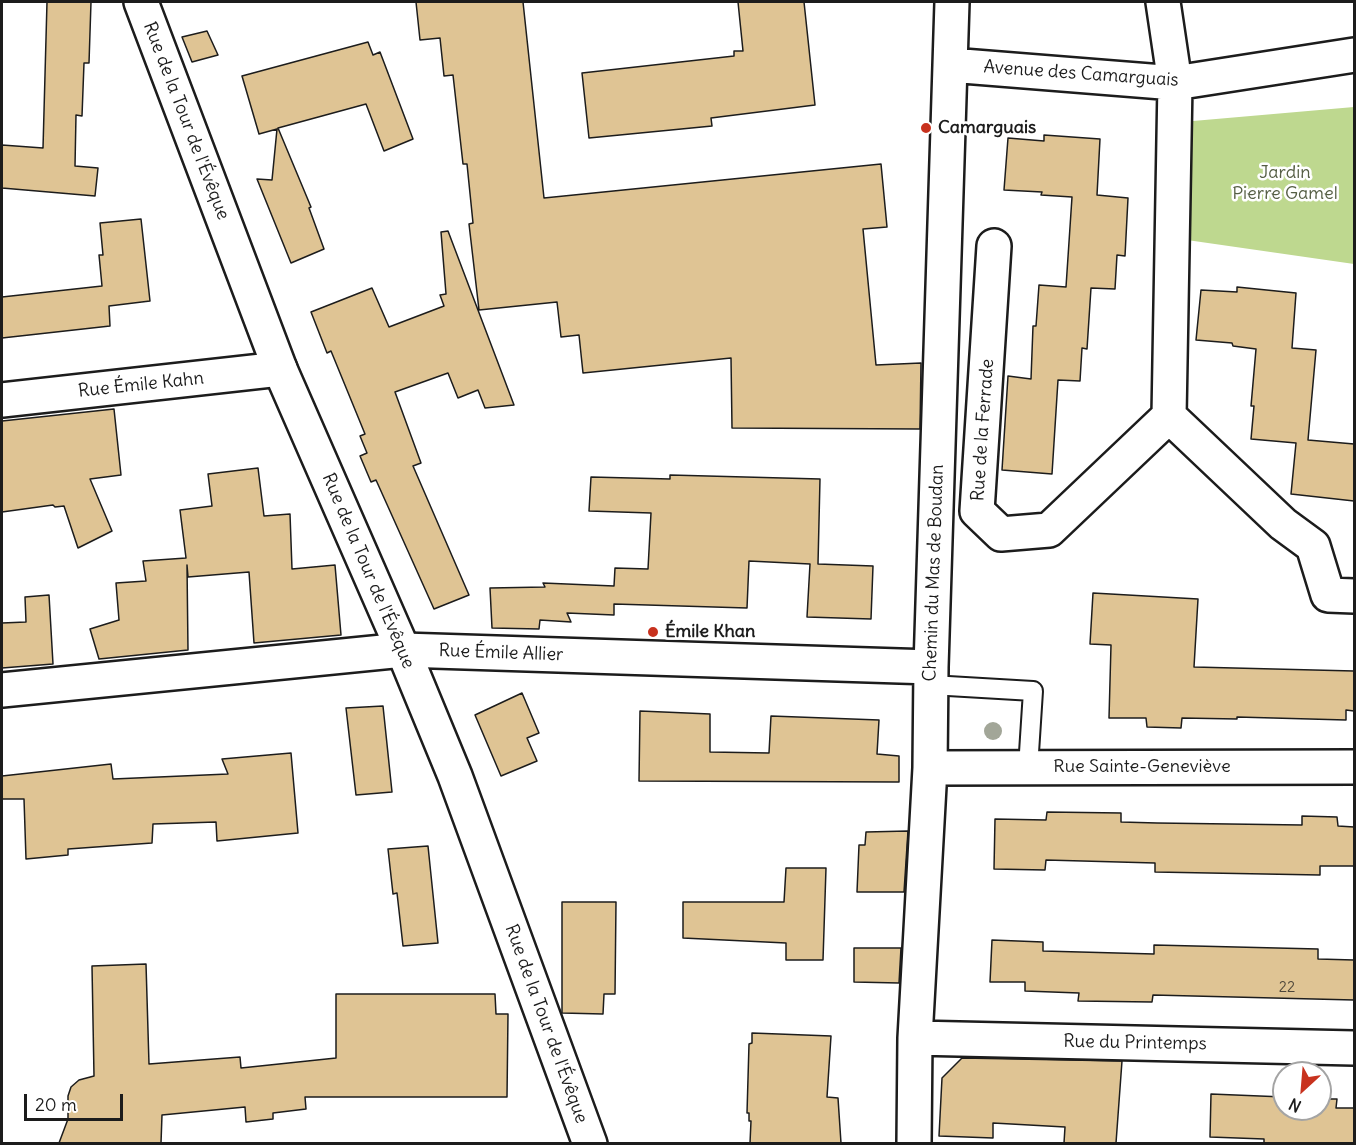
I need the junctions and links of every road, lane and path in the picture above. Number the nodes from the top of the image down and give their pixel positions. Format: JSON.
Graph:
{"nodes":[{"id":1,"x":141,"y":2,"type":"edge"},
{"id":2,"x":952,"y":2,"type":"edge"},
{"id":3,"x":1163,"y":2,"type":"edge"},
{"id":4,"x":1354,"y":55,"type":"edge"},
{"id":5,"x":950,"y":65,"type":"junction"},
{"id":6,"x":1175,"y":83,"type":"junction"},
{"id":7,"x":994,"y":246,"type":"dead end"},
{"id":8,"x":280,"y":369,"type":"junction"},
{"id":9,"x":2,"y":400,"type":"edge"},
{"id":10,"x":1169,"y":416,"type":"junction"},
{"id":11,"x":1354,"y":596,"type":"edge"},
{"id":12,"x":403,"y":650,"type":"junction"},
{"id":13,"x":931,"y":676,"type":"junction"},
{"id":14,"x":2,"y":690,"type":"edge"},
{"id":15,"x":1354,"y":767,"type":"edge"},
{"id":16,"x":930,"y":768,"type":"junction"},
{"id":17,"x":1028,"y":768,"type":"junction"},
{"id":18,"x":915,"y":1038,"type":"junction"},
{"id":19,"x":1354,"y":1048,"type":"edge"},
{"id":20,"x":590,"y":1143,"type":"edge"},
{"id":21,"x":914,"y":1143,"type":"edge"}],
"edges":[{"from":1,"to":8,"type":"street","name":"Rue de la Tour de l'Évêque"},
{"from":2,"to":5,"type":"street","name":"Chemin du Mas de Boudan"},
{"from":3,"to":6,"type":"street"},
{"from":4,"to":6,"type":"street","name":"Avenue des Camarguais"},
{"from":5,"to":6,"type":"street","name":"Avenue des Camarguais"},
{"from":5,"to":13,"type":"street","name":"Chemin du Mas de Boudan"},
{"from":6,"to":10,"type":"street"},
{"from":7,"to":10,"type":"street","name":"Rue de la Ferrade"},
{"from":8,"to":9,"type":"street","name":"Rue Émile Kahn"},
{"from":8,"to":12,"type":"street","name":"Rue de la Tour de l'Évêque"},
{"from":10,"to":11,"type":"street"},
{"from":12,"to":13,"type":"street","name":"Rue Émile Allier"},
{"from":12,"to":14,"type":"street","name":"Rue Émile Allier"},
{"from":12,"to":20,"type":"street","name":"Rue de la Tour de l'Évêque"},
{"from":13,"to":16,"type":"street","name":"Chemin du Mas de Boudan"},
{"from":13,"to":17,"type":"lane"},
{"from":15,"to":17,"type":"street","name":"Rue Sainte-Geneviève"},
{"from":16,"to":17,"type":"street","name":"Rue Sainte-Geneviève"},
{"from":16,"to":18,"type":"street","name":"Chemin du Mas de Boudan"},
{"from":18,"to":19,"type":"street","name":"Rue du Printemps"},
{"from":18,"to":21,"type":"street","name":"Chemin du Mas de Boudan"}]}
